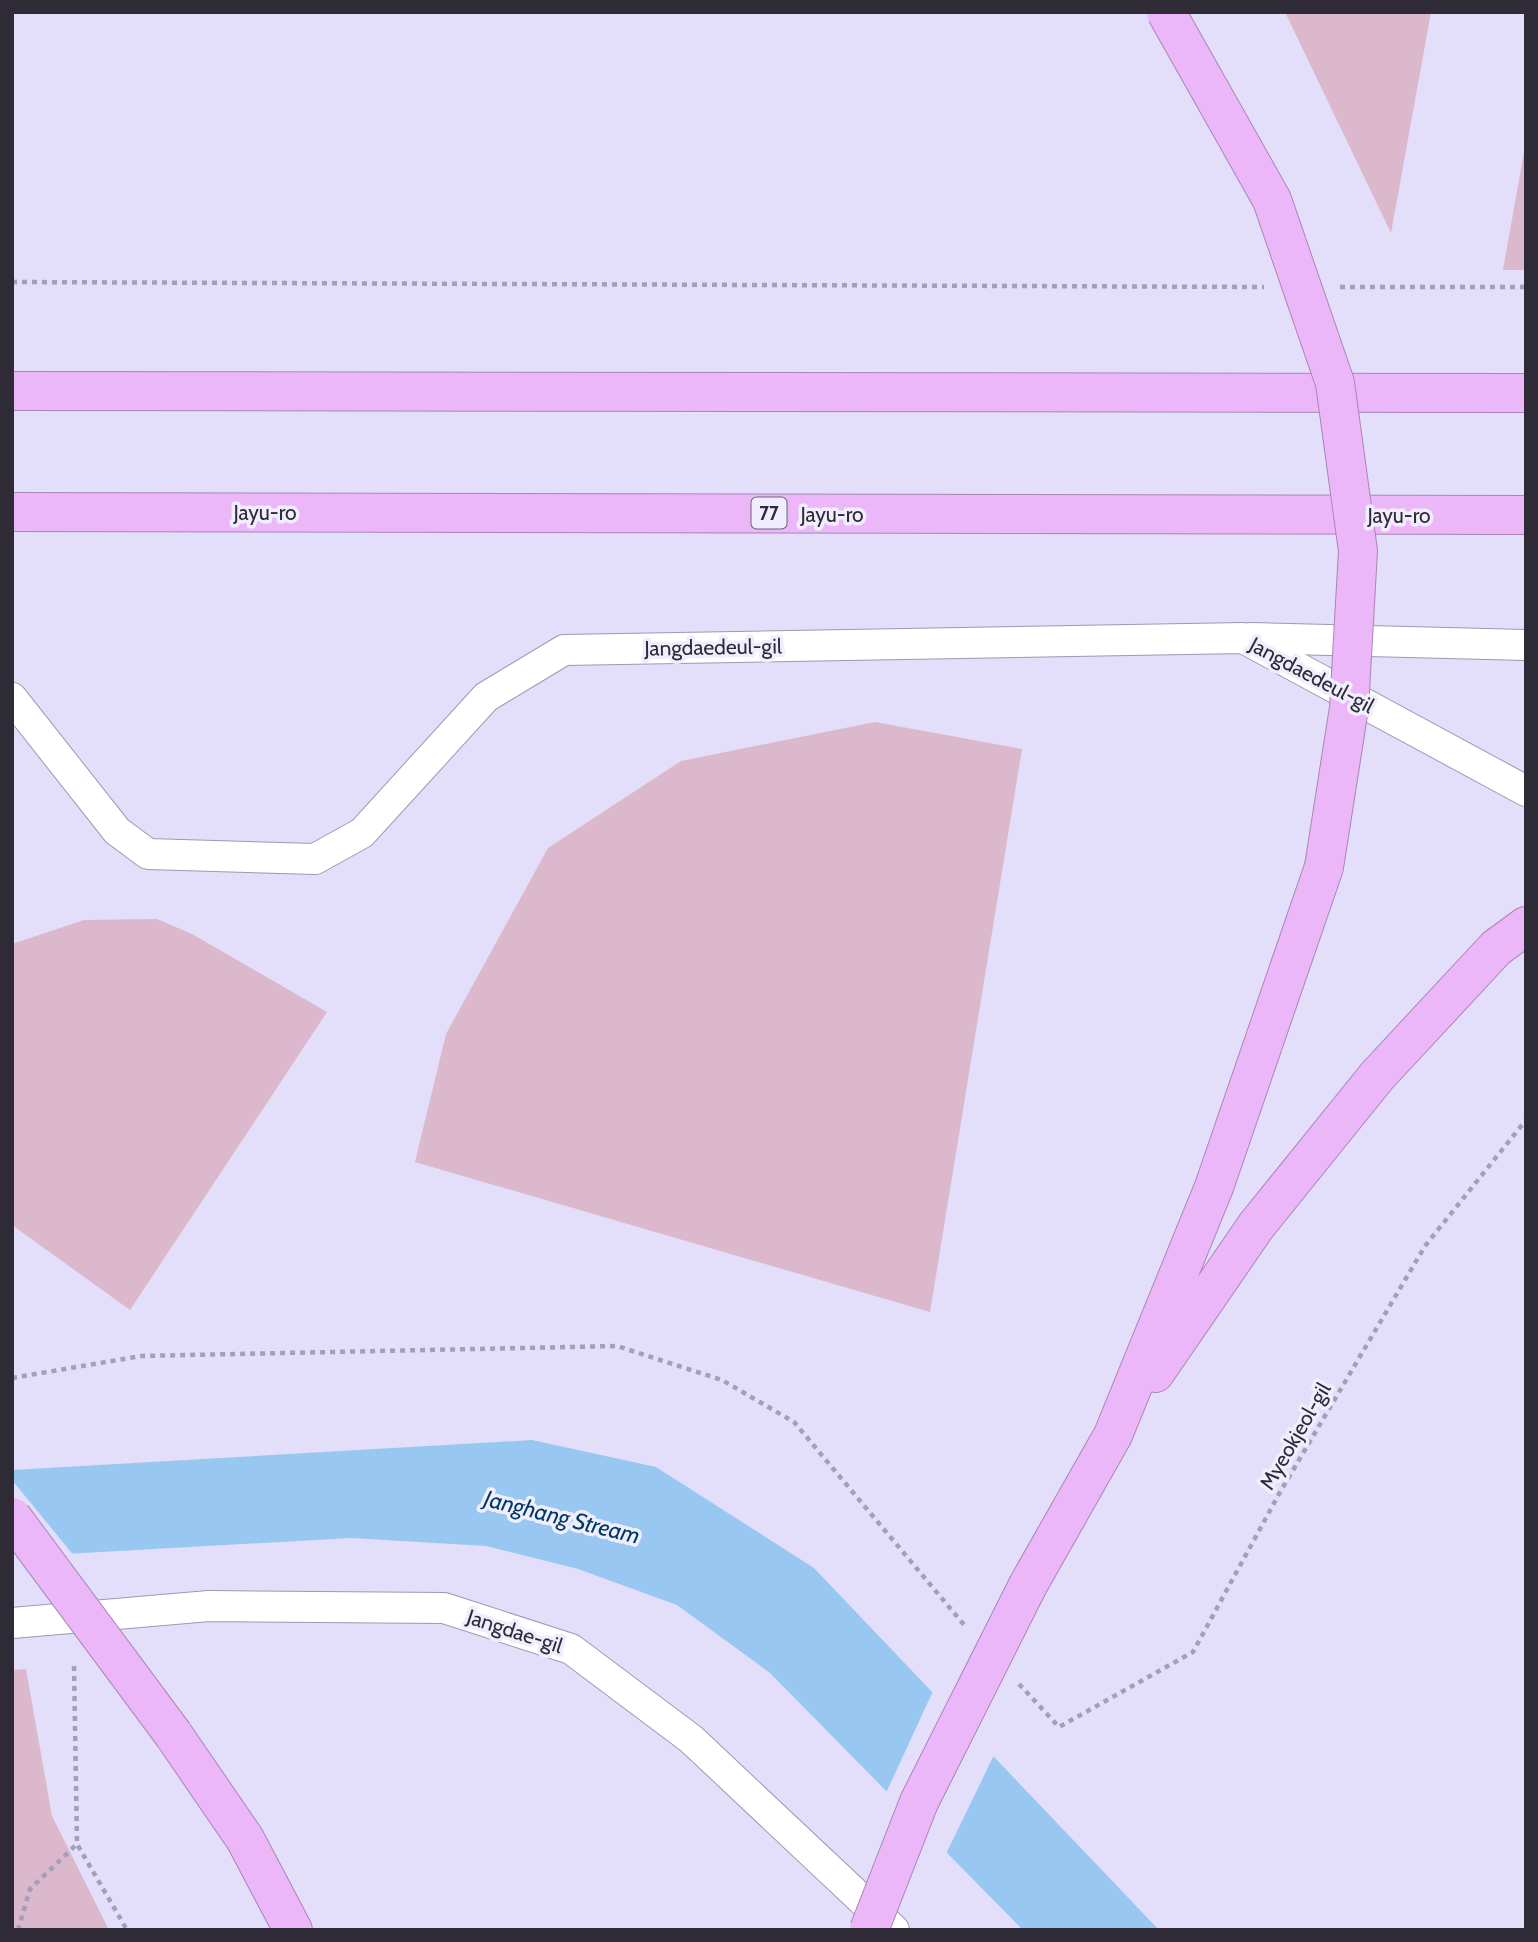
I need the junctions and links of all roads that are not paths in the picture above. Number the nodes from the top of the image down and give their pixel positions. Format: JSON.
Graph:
{"nodes":[{"id":1,"x":1166,"y":12,"type":"edge"},
{"id":2,"x":12,"y":391,"type":"edge"},
{"id":3,"x":1526,"y":393,"type":"edge"},
{"id":4,"x":12,"y":512,"type":"edge"},
{"id":5,"x":1526,"y":515,"type":"edge"},
{"id":6,"x":1243,"y":638,"type":"junction"},
{"id":7,"x":1526,"y":645,"type":"edge"},
{"id":8,"x":12,"y":698,"type":"edge"},
{"id":9,"x":1522,"y":785,"type":"edge"},
{"id":10,"x":1526,"y":926,"type":"edge"},
{"id":11,"x":1112,"y":1435,"type":"junction"},
{"id":12,"x":12,"y":1517,"type":"edge"},
{"id":13,"x":12,"y":1623,"type":"edge"},
{"id":14,"x":293,"y":1930,"type":"edge"},
{"id":15,"x":869,"y":1930,"type":"edge"},
{"id":16,"x":894,"y":1930,"type":"edge"}],
"edges":[{"from":1,"to":11,"type":"highway","bridge":true},
{"from":2,"to":3,"type":"highway"},
{"from":4,"to":5,"type":"highway","name":"Jayu-ro","number":"77"},
{"from":6,"to":7,"type":"street"},
{"from":6,"to":8,"type":"street","name":"Jangdaedeul-gil"},
{"from":6,"to":9,"type":"street","name":"Jangdaedeul-gil"},
{"from":10,"to":11,"type":"highway"},
{"from":11,"to":15,"type":"highway","bridge":true},
{"from":12,"to":14,"type":"highway","bridge":true},
{"from":13,"to":16,"type":"street","name":"Jangdae-gil"}]}
